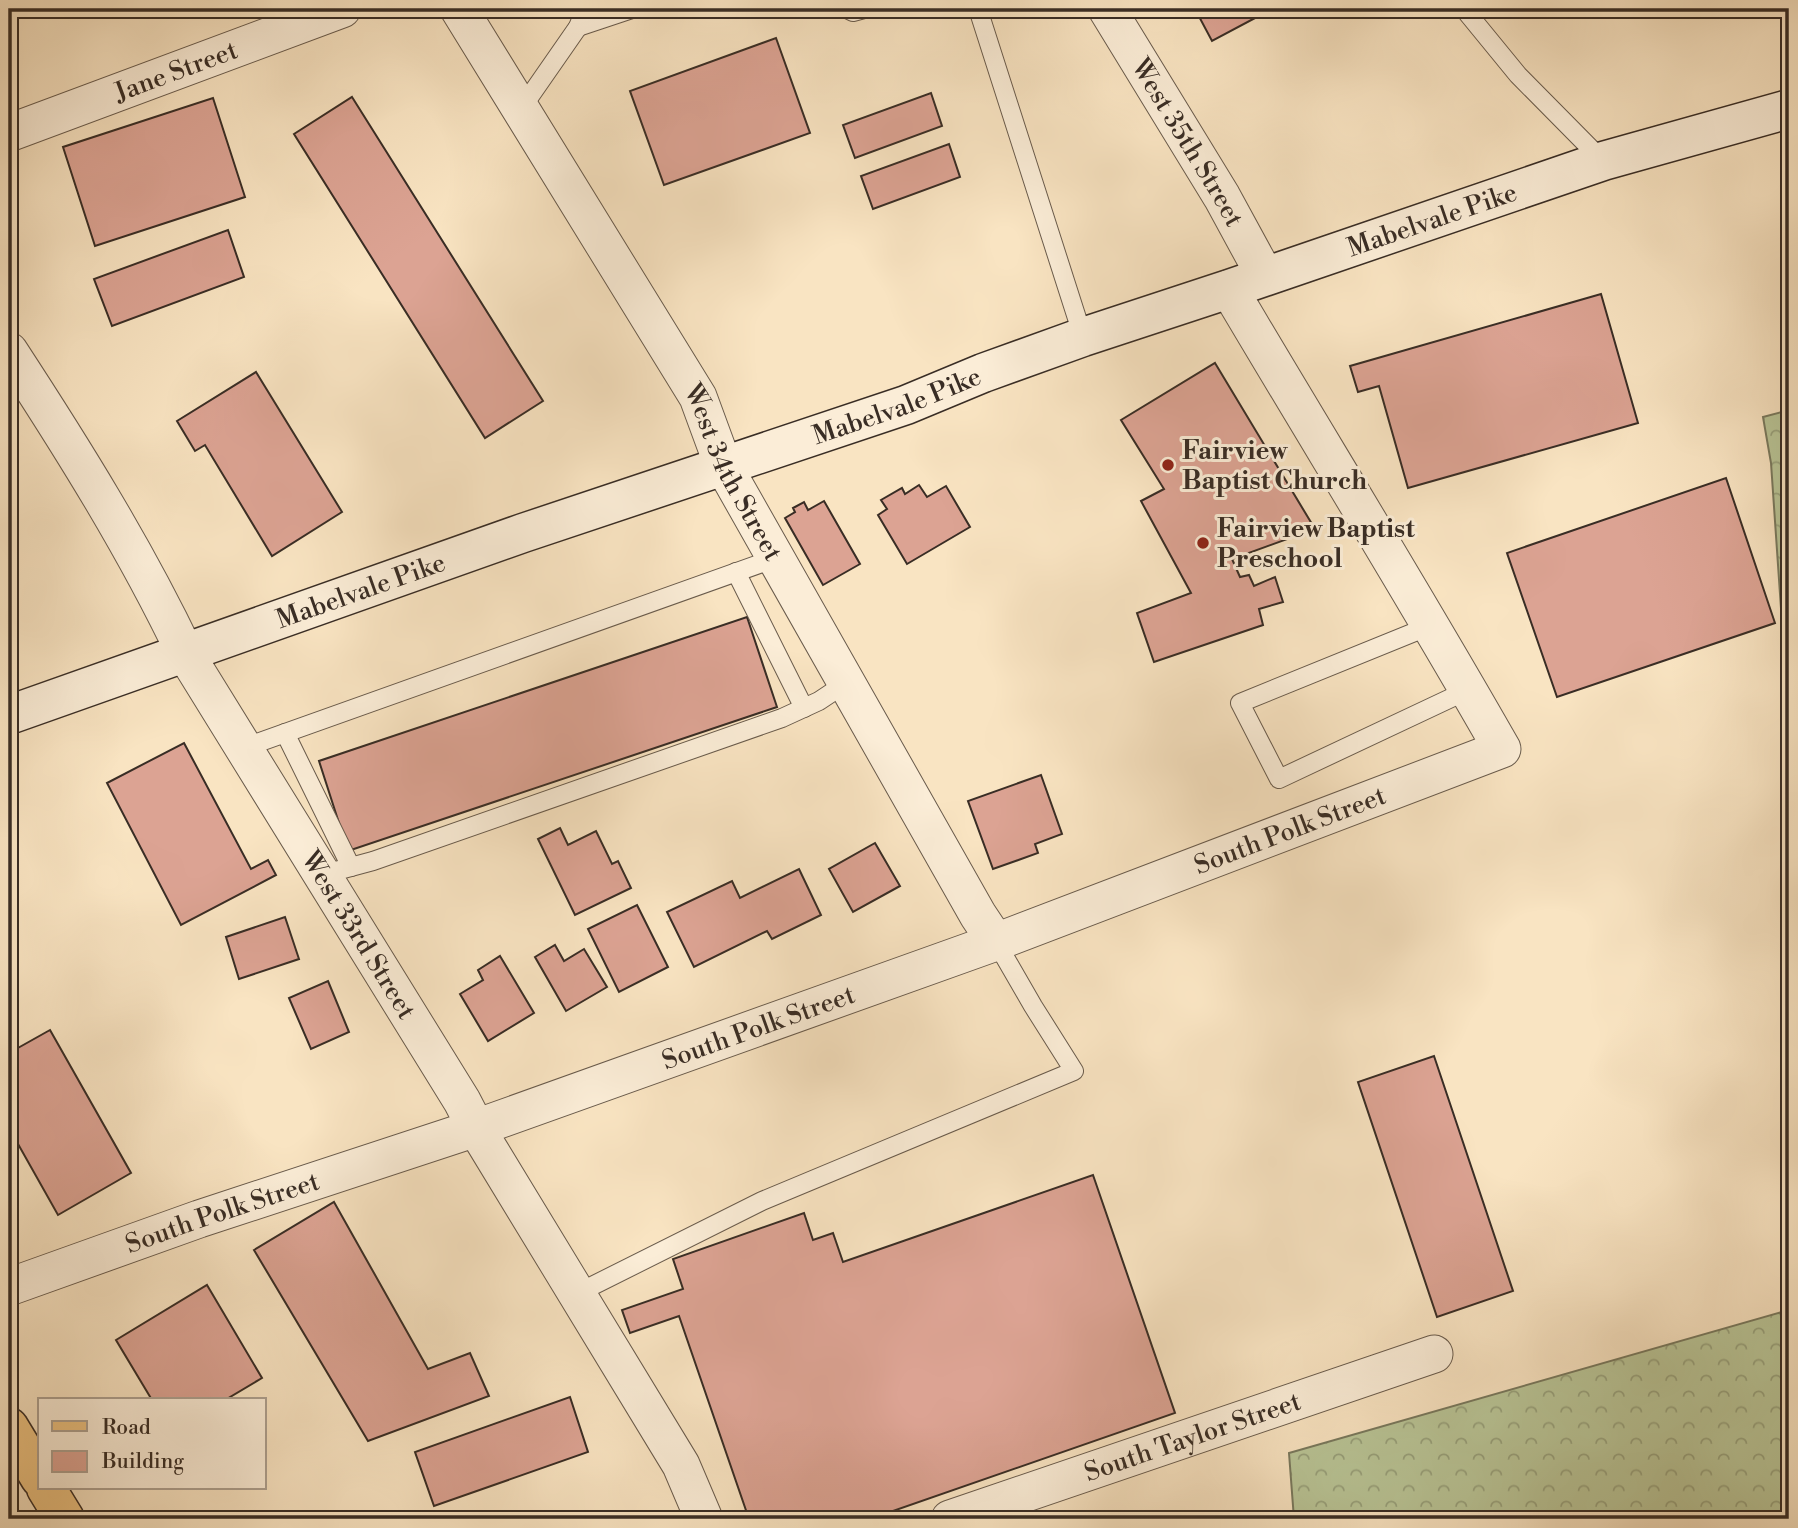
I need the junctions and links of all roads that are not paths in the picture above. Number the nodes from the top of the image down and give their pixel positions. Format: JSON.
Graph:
{"nodes":[{"id":1,"x":342,"y":9,"type":"edge"},
{"id":2,"x":459,"y":9,"type":"edge"},
{"id":3,"x":585,"y":9,"type":"edge"},
{"id":4,"x":632,"y":9,"type":"edge"},
{"id":5,"x":847,"y":9,"type":"edge"},
{"id":6,"x":864,"y":9,"type":"edge"},
{"id":7,"x":978,"y":9,"type":"edge"},
{"id":8,"x":1107,"y":9,"type":"edge"},
{"id":9,"x":1464,"y":9,"type":"edge"},
{"id":10,"x":578,"y":27,"type":"junction"},
{"id":11,"x":520,"y":109,"type":"junction"},
{"id":12,"x":1789,"y":109,"type":"edge"},
{"id":13,"x":9,"y":133,"type":"edge"},
{"id":14,"x":1603,"y":161,"type":"junction"},
{"id":15,"x":1265,"y":276,"type":"junction"},
{"id":16,"x":1229,"y":289,"type":"junction"},
{"id":17,"x":1083,"y":337,"type":"junction"},
{"id":18,"x":9,"y":351,"type":"edge"},
{"id":19,"x":723,"y":465,"type":"junction"},
{"id":20,"x":776,"y":558,"type":"junction"},
{"id":21,"x":736,"y":572,"type":"junction"},
{"id":22,"x":1432,"y":625,"type":"junction"},
{"id":23,"x":185,"y":653,"type":"junction"},
{"id":24,"x":846,"y":684,"type":"junction"},
{"id":25,"x":1468,"y":690,"type":"junction"},
{"id":26,"x":804,"y":708,"type":"junction"},
{"id":27,"x":9,"y":715,"type":"edge"},
{"id":28,"x":285,"y":733,"type":"junction"},
{"id":29,"x":243,"y":748,"type":"junction"},
{"id":30,"x":336,"y":871,"type":"junction"},
{"id":31,"x":996,"y":942,"type":"junction"},
{"id":32,"x":476,"y":1128,"type":"junction"},
{"id":33,"x":9,"y":1287,"type":"edge"},
{"id":34,"x":578,"y":1293,"type":"junction"},
{"id":35,"x":1434,"y":1354,"type":"dead end"},
{"id":36,"x":9,"y":1427,"type":"edge"},
{"id":37,"x":38,"y":1475,"type":"edge"},
{"id":38,"x":47,"y":1490,"type":"edge"},
{"id":39,"x":65,"y":1519,"type":"edge"},
{"id":40,"x":705,"y":1519,"type":"edge"},
{"id":41,"x":950,"y":1519,"type":"edge"}],
"edges":[{"from":1,"to":13,"type":"street","name":"Jane Street"},
{"from":2,"to":11,"type":"street","name":"West 34th Street"},
{"from":3,"to":10,"type":"lane"},
{"from":4,"to":10,"type":"lane"},
{"from":5,"to":6,"type":"lane"},
{"from":7,"to":17,"type":"lane"},
{"from":8,"to":15,"type":"street","name":"West 35th Street"},
{"from":9,"to":14,"type":"lane"},
{"from":10,"to":11,"type":"lane"},
{"from":11,"to":19,"type":"street","name":"West 34th Street"},
{"from":12,"to":14,"type":"main road","name":"Mabelvale Pike"},
{"from":14,"to":15,"type":"main road","name":"Mabelvale Pike"},
{"from":15,"to":16,"type":"main road","name":"Mabelvale Pike"},
{"from":16,"to":17,"type":"main road","name":"Mabelvale Pike"},
{"from":16,"to":22,"type":"street"},
{"from":17,"to":19,"type":"main road","name":"Mabelvale Pike"},
{"from":18,"to":23,"type":"street","name":"West 33rd Street"},
{"from":19,"to":20,"type":"street","name":"West 34th Street"},
{"from":19,"to":23,"type":"main road","name":"Mabelvale Pike"},
{"from":20,"to":21,"type":"lane"},
{"from":20,"to":24,"type":"street","name":"West 34th Street"},
{"from":21,"to":26,"type":"lane"},
{"from":21,"to":28,"type":"lane"},
{"from":22,"to":25,"type":"street"},
{"from":22,"to":25,"type":"lane"},
{"from":23,"to":27,"type":"main road","name":"Mabelvale Pike"},
{"from":23,"to":29,"type":"street","name":"West 33rd Street"},
{"from":24,"to":26,"type":"lane"},
{"from":24,"to":31,"type":"street","name":"West 34th Street"},
{"from":25,"to":31,"type":"street","name":"South Polk Street"},
{"from":26,"to":30,"type":"lane"},
{"from":28,"to":29,"type":"lane"},
{"from":28,"to":30,"type":"lane"},
{"from":29,"to":30,"type":"street","name":"West 33rd Street"},
{"from":30,"to":32,"type":"street","name":"West 33rd Street"},
{"from":31,"to":32,"type":"street","name":"South Polk Street"},
{"from":31,"to":34,"type":"lane"},
{"from":32,"to":33,"type":"street","name":"South Polk Street"},
{"from":32,"to":34,"type":"street","name":"West 33rd Street"},
{"from":34,"to":40,"type":"street","name":"West 33rd Street"},
{"from":35,"to":41,"type":"street","name":"South Taylor Street"},
{"from":36,"to":37,"type":"main road"},
{"from":38,"to":39,"type":"main road"}]}
